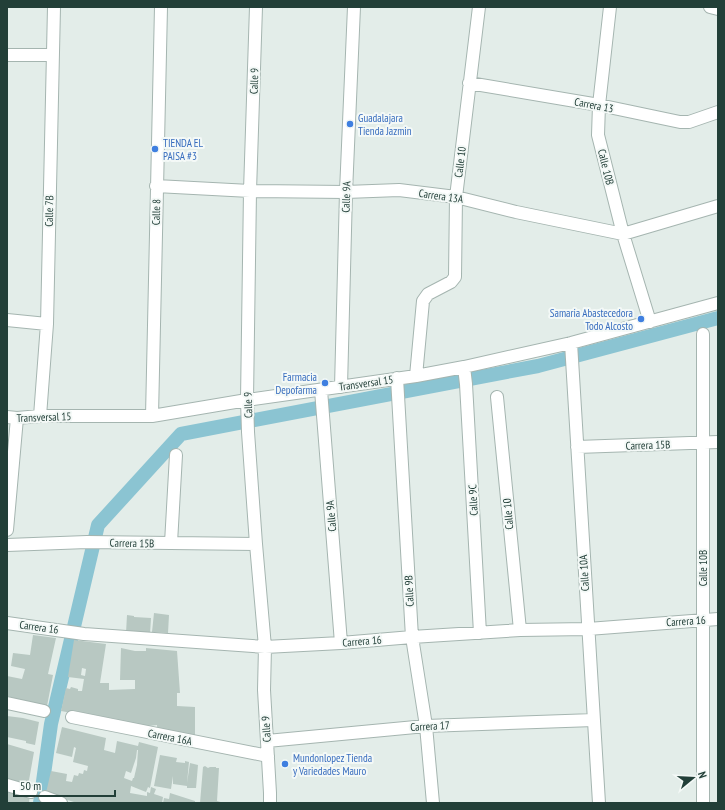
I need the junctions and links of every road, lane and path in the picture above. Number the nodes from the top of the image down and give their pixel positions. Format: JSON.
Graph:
{"nodes":[{"id":1,"x":54,"y":7,"type":"edge"},
{"id":2,"x":160,"y":7,"type":"edge"},
{"id":3,"x":256,"y":7,"type":"edge"},
{"id":4,"x":354,"y":7,"type":"edge"},
{"id":5,"x":479,"y":7,"type":"edge"},
{"id":6,"x":610,"y":7,"type":"edge"},
{"id":7,"x":710,"y":7,"type":"edge"},
{"id":8,"x":718,"y":9,"type":"edge"},
{"id":9,"x":7,"y":55,"type":"edge"},
{"id":10,"x":53,"y":56,"type":"junction"},
{"id":11,"x":469,"y":83,"type":"junction"},
{"id":12,"x":599,"y":105,"type":"junction"},
{"id":13,"x":718,"y":112,"type":"edge"},
{"id":14,"x":156,"y":186,"type":"junction"},
{"id":15,"x":250,"y":191,"type":"junction"},
{"id":16,"x":346,"y":192,"type":"junction"},
{"id":17,"x":456,"y":197,"type":"junction"},
{"id":18,"x":718,"y":206,"type":"edge"},
{"id":19,"x":623,"y":234,"type":"junction"},
{"id":20,"x":718,"y":303,"type":"edge"},
{"id":21,"x":7,"y":320,"type":"edge"},
{"id":22,"x":650,"y":322,"type":"junction"},
{"id":23,"x":47,"y":324,"type":"junction"},
{"id":24,"x":703,"y":334,"type":"dead end"},
{"id":25,"x":571,"y":346,"type":"junction"},
{"id":26,"x":465,"y":375,"type":"junction"},
{"id":27,"x":416,"y":376,"type":"junction"},
{"id":28,"x":341,"y":387,"type":"junction"},
{"id":29,"x":397,"y":388,"type":"junction"},
{"id":30,"x":322,"y":396,"type":"junction"},
{"id":31,"x":497,"y":397,"type":"dead end"},
{"id":32,"x":247,"y":406,"type":"junction"},
{"id":33,"x":40,"y":416,"type":"junction"},
{"id":34,"x":152,"y":416,"type":"junction"},
{"id":35,"x":12,"y":418,"type":"edge"},
{"id":36,"x":718,"y":442,"type":"edge"},
{"id":37,"x":703,"y":443,"type":"junction"},
{"id":38,"x":577,"y":448,"type":"junction"},
{"id":39,"x":176,"y":455,"type":"dead end"},
{"id":40,"x":7,"y":530,"type":"edge"},
{"id":41,"x":171,"y":544,"type":"junction"},
{"id":42,"x":256,"y":544,"type":"junction"},
{"id":43,"x":7,"y":545,"type":"edge"},
{"id":44,"x":718,"y":619,"type":"edge"},
{"id":45,"x":703,"y":620,"type":"junction"},
{"id":46,"x":7,"y":623,"type":"edge"},
{"id":47,"x":588,"y":629,"type":"junction"},
{"id":48,"x":520,"y":630,"type":"junction"},
{"id":49,"x":480,"y":633,"type":"junction"},
{"id":50,"x":412,"y":637,"type":"junction"},
{"id":51,"x":341,"y":643,"type":"junction"},
{"id":52,"x":265,"y":647,"type":"junction"},
{"id":53,"x":7,"y":703,"type":"edge"},
{"id":54,"x":44,"y":711,"type":"dead end"},
{"id":55,"x":72,"y":717,"type":"dead end"},
{"id":56,"x":594,"y":720,"type":"junction"},
{"id":57,"x":426,"y":726,"type":"junction"},
{"id":58,"x":267,"y":742,"type":"junction"},
{"id":59,"x":268,"y":756,"type":"junction"},
{"id":60,"x":7,"y":784,"type":"edge"},
{"id":61,"x":31,"y":792,"type":"dead end"},
{"id":62,"x":45,"y":797,"type":"dead end"},
{"id":63,"x":62,"y":803,"type":"edge"},
{"id":64,"x":270,"y":803,"type":"edge"},
{"id":65,"x":433,"y":803,"type":"edge"},
{"id":66,"x":599,"y":803,"type":"edge"},
{"id":67,"x":703,"y":803,"type":"edge"}],
"edges":[{"from":1,"to":10,"type":"street","name":"Calle 7B"},
{"from":2,"to":14,"type":"street","name":"Calle 8"},
{"from":3,"to":15,"type":"street","name":"Calle 9"},
{"from":4,"to":16,"type":"street","name":"Calle 9A"},
{"from":5,"to":11,"type":"street","name":"Calle 10"},
{"from":6,"to":12,"type":"street","name":"Calle 10B"},
{"from":7,"to":8,"type":"street"},
{"from":9,"to":10,"type":"street"},
{"from":10,"to":23,"type":"street","name":"Calle 7B"},
{"from":11,"to":12,"type":"street","name":"Carrera 13"},
{"from":11,"to":17,"type":"street","name":"Calle 10"},
{"from":12,"to":13,"type":"street","name":"Carrera 13"},
{"from":12,"to":19,"type":"street","name":"Calle 10B"},
{"from":14,"to":15,"type":"street","name":"Carrera 13A"},
{"from":14,"to":34,"type":"street","name":"Calle 8"},
{"from":15,"to":16,"type":"street","name":"Carrera 13A"},
{"from":15,"to":32,"type":"street","name":"Calle 9"},
{"from":16,"to":17,"type":"street","name":"Carrera 13A"},
{"from":16,"to":28,"type":"street","name":"Calle 9A"},
{"from":17,"to":19,"type":"street","name":"Carrera 13A"},
{"from":17,"to":27,"type":"street","name":"Calle 10"},
{"from":18,"to":19,"type":"street","name":"Carrera 13A"},
{"from":19,"to":22,"type":"street","name":"Calle 10B"},
{"from":20,"to":22,"type":"street","name":"Transversal 15"},
{"from":21,"to":23,"type":"street"},
{"from":22,"to":25,"type":"street","name":"Transversal 15"},
{"from":23,"to":33,"type":"street","name":"Calle 7B"},
{"from":24,"to":37,"type":"street","name":"Calle 10B"},
{"from":25,"to":26,"type":"street","name":"Transversal 15"},
{"from":25,"to":38,"type":"street","name":"Calle 10A"},
{"from":26,"to":27,"type":"street","name":"Transversal 15"},
{"from":26,"to":49,"type":"street","name":"Calle 9C"},
{"from":27,"to":29,"type":"street","name":"Transversal 15"},
{"from":28,"to":29,"type":"street","name":"Transversal 15"},
{"from":28,"to":30,"type":"street","name":"Transversal 15"},
{"from":29,"to":50,"type":"street","name":"Calle 9B"},
{"from":30,"to":32,"type":"street","name":"Transversal 15"},
{"from":30,"to":51,"type":"street","name":"Calle 9A"},
{"from":31,"to":48,"type":"street","name":"Calle 10"},
{"from":32,"to":34,"type":"street","name":"Transversal 15"},
{"from":32,"to":42,"type":"street","name":"Calle 9"},
{"from":33,"to":34,"type":"street","name":"Transversal 15"},
{"from":33,"to":35,"type":"street","name":"Transversal 15"},
{"from":35,"to":40,"type":"street"},
{"from":36,"to":37,"type":"street","name":"Carrera 15B"},
{"from":37,"to":38,"type":"street","name":"Carrera 15B"},
{"from":37,"to":45,"type":"street","name":"Calle 10B"},
{"from":38,"to":47,"type":"street","name":"Calle 10A"},
{"from":39,"to":41,"type":"street"},
{"from":41,"to":42,"type":"street","name":"Carrera 15B"},
{"from":41,"to":43,"type":"street","name":"Carrera 15B"},
{"from":42,"to":52,"type":"street","name":"Calle 9"},
{"from":44,"to":45,"type":"street","name":"Carrera 16"},
{"from":45,"to":47,"type":"street","name":"Carrera 16"},
{"from":45,"to":67,"type":"street","name":"Calle 10B"},
{"from":46,"to":52,"type":"street","name":"Carrera 16"},
{"from":47,"to":48,"type":"street","name":"Carrera 16"},
{"from":47,"to":56,"type":"street","name":"Calle 10A"},
{"from":48,"to":49,"type":"street","name":"Carrera 16"},
{"from":49,"to":50,"type":"street","name":"Carrera 16"},
{"from":50,"to":51,"type":"street","name":"Carrera 16"},
{"from":50,"to":57,"type":"street","name":"Calle 9B"},
{"from":51,"to":52,"type":"street","name":"Carrera 16"},
{"from":52,"to":58,"type":"street","name":"Calle 9"},
{"from":53,"to":54,"type":"street"},
{"from":55,"to":59,"type":"street","name":"Carrera 16A"},
{"from":56,"to":57,"type":"street","name":"Carrera 17"},
{"from":56,"to":66,"type":"street","name":"Calle 10A"},
{"from":57,"to":58,"type":"street","name":"Carrera 17"},
{"from":57,"to":65,"type":"street","name":"Calle 9B"},
{"from":58,"to":59,"type":"street","name":"Calle 9"},
{"from":59,"to":64,"type":"street","name":"Calle 9"},
{"from":60,"to":61,"type":"street"},
{"from":62,"to":63,"type":"street"}]}
